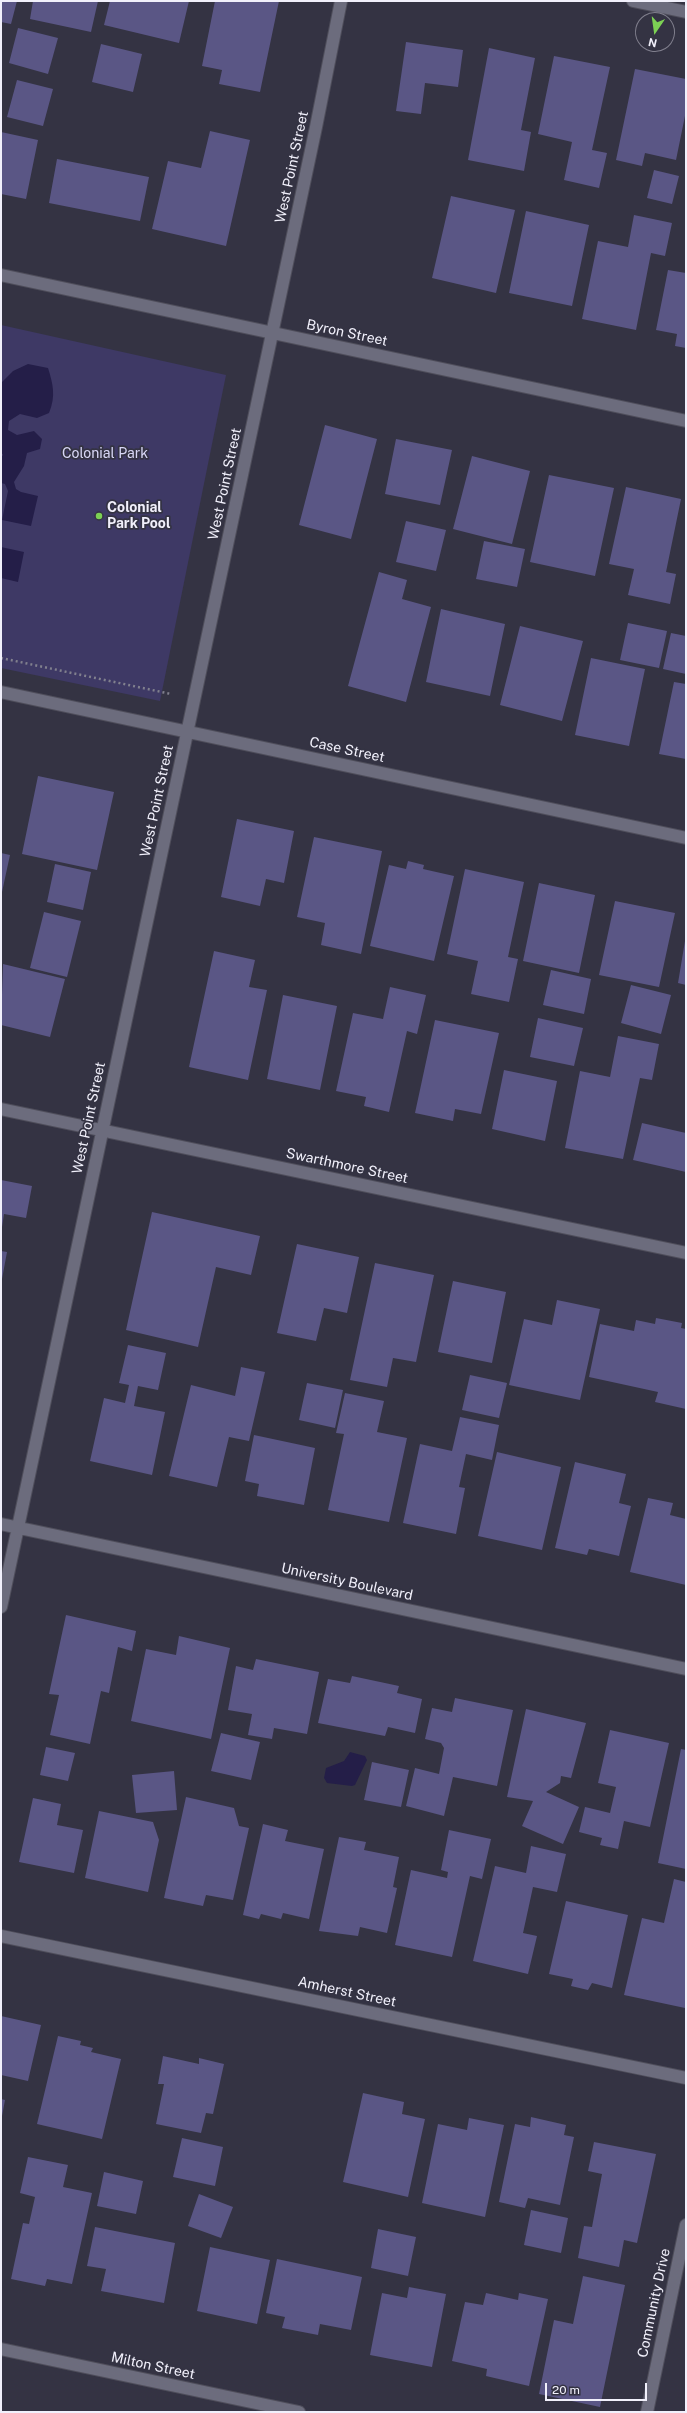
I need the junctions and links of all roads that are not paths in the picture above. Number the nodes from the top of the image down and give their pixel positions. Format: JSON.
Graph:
{"nodes":[{"id":1,"x":341,"y":1,"type":"edge"},
{"id":2,"x":633,"y":1,"type":"edge"},
{"id":3,"x":686,"y":12,"type":"edge"},
{"id":4,"x":1,"y":275,"type":"edge"},
{"id":5,"x":272,"y":333,"type":"junction"},
{"id":6,"x":686,"y":421,"type":"edge"},
{"id":7,"x":1,"y":692,"type":"edge"},
{"id":8,"x":187,"y":731,"type":"junction"},
{"id":9,"x":686,"y":838,"type":"edge"},
{"id":10,"x":1,"y":1108,"type":"edge"},
{"id":11,"x":102,"y":1130,"type":"junction"},
{"id":12,"x":686,"y":1253,"type":"edge"},
{"id":13,"x":1,"y":1524,"type":"edge"},
{"id":14,"x":18,"y":1528,"type":"junction"},
{"id":15,"x":1,"y":1607,"type":"edge"},
{"id":16,"x":686,"y":1669,"type":"edge"},
{"id":17,"x":1,"y":1936,"type":"edge"},
{"id":18,"x":686,"y":2078,"type":"edge"},
{"id":19,"x":686,"y":2225,"type":"edge"},
{"id":20,"x":1,"y":2349,"type":"edge"},
{"id":21,"x":300,"y":2412,"type":"edge"},
{"id":22,"x":647,"y":2412,"type":"edge"}],
"edges":[{"from":1,"to":5,"type":"street","name":"West Point Street"},
{"from":2,"to":3,"type":"street"},
{"from":4,"to":5,"type":"street","name":"Byron Street"},
{"from":5,"to":6,"type":"street","name":"Byron Street"},
{"from":5,"to":8,"type":"street","name":"West Point Street"},
{"from":7,"to":8,"type":"street","name":"Case Street"},
{"from":8,"to":9,"type":"street","name":"Case Street"},
{"from":8,"to":11,"type":"street","name":"West Point Street"},
{"from":10,"to":11,"type":"street","name":"Swarthmore Street"},
{"from":11,"to":12,"type":"street","name":"Swarthmore Street"},
{"from":11,"to":14,"type":"street","name":"West Point Street"},
{"from":13,"to":14,"type":"street","name":"University Boulevard"},
{"from":14,"to":15,"type":"street","name":"West Point Street"},
{"from":14,"to":16,"type":"street","name":"University Boulevard"},
{"from":17,"to":18,"type":"street","name":"Amherst Street"},
{"from":19,"to":22,"type":"street","name":"Community Drive"},
{"from":20,"to":21,"type":"street","name":"Milton Street"}]}
